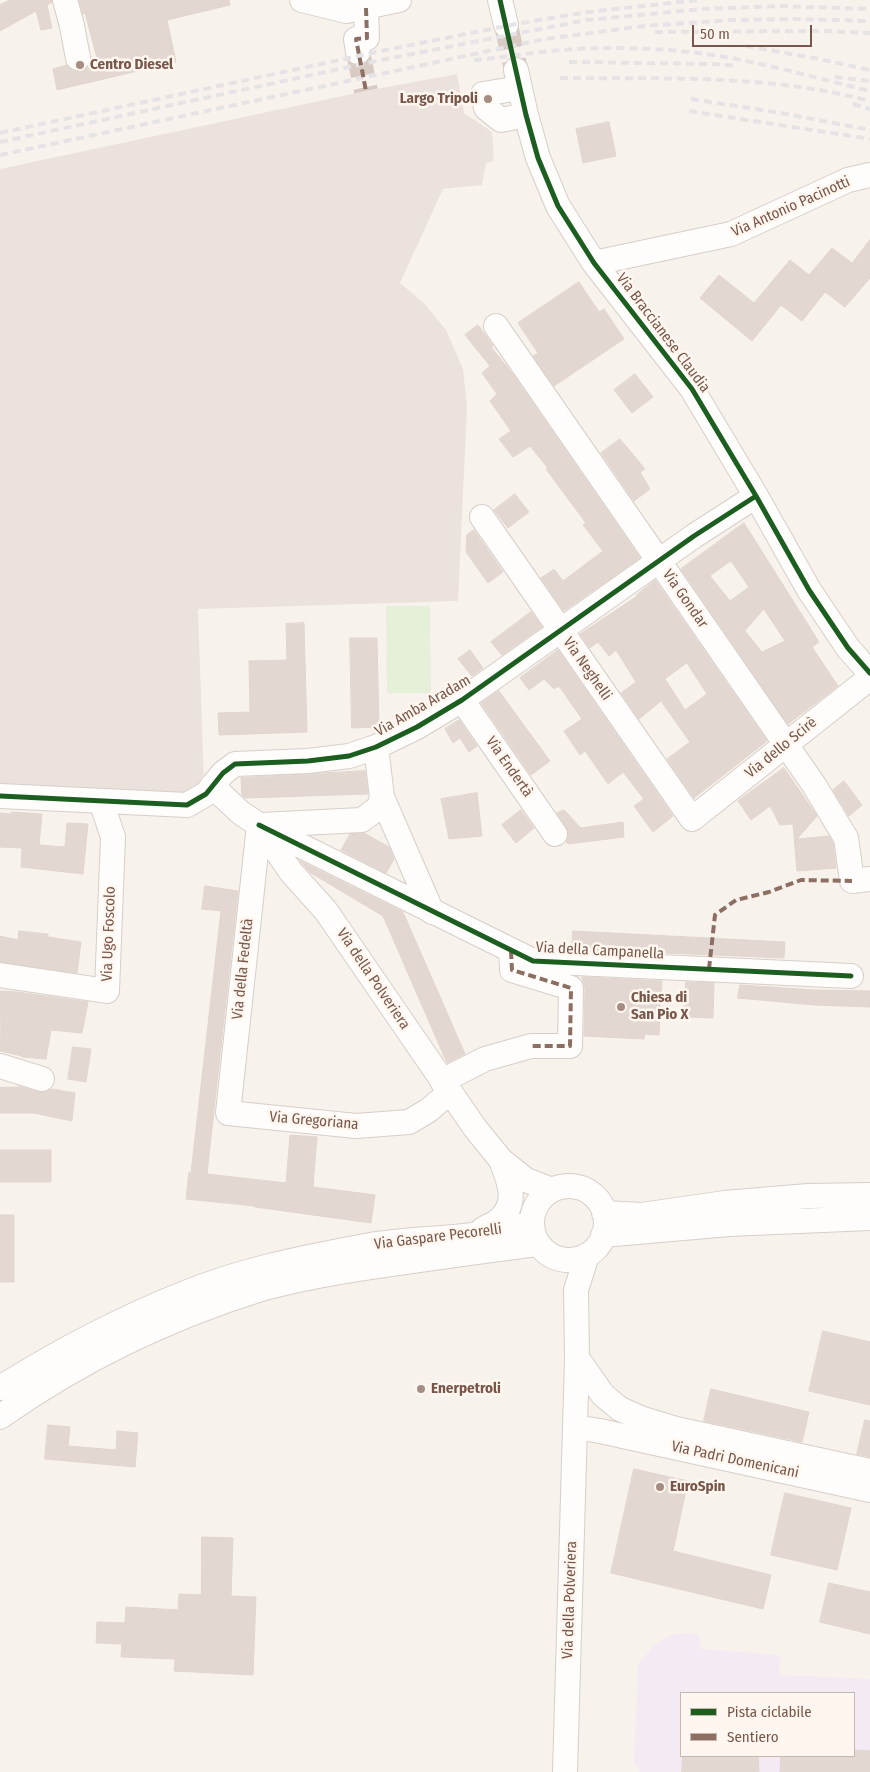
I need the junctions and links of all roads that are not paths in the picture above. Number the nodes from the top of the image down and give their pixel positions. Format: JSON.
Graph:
{"nodes":[{"id":1,"x":65,"y":0,"type":"edge"},
{"id":2,"x":302,"y":0,"type":"edge"},
{"id":3,"x":399,"y":0,"type":"edge"},
{"id":4,"x":366,"y":8,"type":"junction"},
{"id":5,"x":358,"y":52,"type":"tunnel mouth"},
{"id":6,"x":78,"y":58,"type":"dead end"},
{"id":7,"x":526,"y":115,"type":"junction"},
{"id":8,"x":870,"y":176,"type":"edge"},
{"id":9,"x":594,"y":263,"type":"junction"},
{"id":10,"x":496,"y":326,"type":"dead end"},
{"id":11,"x":756,"y":496,"type":"junction"},
{"id":12,"x":482,"y":517,"type":"dead end"},
{"id":13,"x":659,"y":561,"type":"junction"},
{"id":14,"x":560,"y":631,"type":"junction"},
{"id":15,"x":870,"y":673,"type":"edge"},
{"id":16,"x":870,"y":678,"type":"edge"},
{"id":17,"x":462,"y":700,"type":"junction"},
{"id":18,"x":786,"y":745,"type":"junction"},
{"id":19,"x":376,"y":747,"type":"junction"},
{"id":20,"x":212,"y":786,"type":"junction"},
{"id":21,"x":0,"y":796,"type":"edge"},
{"id":22,"x":382,"y":797,"type":"junction"},
{"id":23,"x":101,"y":801,"type":"junction"},
{"id":24,"x":692,"y":820,"type":"joint"},
{"id":25,"x":259,"y":826,"type":"junction"},
{"id":26,"x":555,"y":834,"type":"dead end"},
{"id":27,"x":861,"y":880,"type":"edge"},
{"id":28,"x":432,"y":912,"type":"junction"},
{"id":29,"x":511,"y":951,"type":"junction"},
{"id":30,"x":0,"y":974,"type":"edge"},
{"id":31,"x":851,"y":976,"type":"dead end"},
{"id":32,"x":0,"y":1066,"type":"edge"},
{"id":33,"x":42,"y":1079,"type":"dead end"},
{"id":34,"x":446,"y":1086,"type":"junction"},
{"id":35,"x":228,"y":1113,"type":"joint"},
{"id":36,"x":501,"y":1160,"type":"junction"},
{"id":37,"x":870,"y":1195,"type":"edge"},
{"id":38,"x":540,"y":1216,"type":"junction"},
{"id":39,"x":870,"y":1218,"type":"edge"},
{"id":40,"x":604,"y":1224,"type":"junction"},
{"id":41,"x":472,"y":1236,"type":"junction"},
{"id":42,"x":587,"y":1255,"type":"junction"},
{"id":43,"x":557,"y":1258,"type":"junction"},
{"id":44,"x":576,"y":1290,"type":"junction"},
{"id":45,"x":577,"y":1358,"type":"junction"},
{"id":46,"x":0,"y":1388,"type":"edge"},
{"id":47,"x":609,"y":1399,"type":"junction"},
{"id":48,"x":0,"y":1417,"type":"edge"},
{"id":49,"x":576,"y":1418,"type":"junction"},
{"id":50,"x":600,"y":1431,"type":"junction"},
{"id":51,"x":870,"y":1471,"type":"edge"},
{"id":52,"x":870,"y":1490,"type":"edge"},
{"id":53,"x":565,"y":1772,"type":"edge"}],
"edges":[{"from":1,"to":6,"type":"street"},
{"from":2,"to":4,"type":"street"},
{"from":3,"to":4,"type":"street"},
{"from":4,"to":5,"type":"street"},
{"from":7,"to":7,"type":"street","name":"Via Braccianese Claudia"},
{"from":7,"to":9,"type":"street","name":"Via Braccianese Claudia"},
{"from":8,"to":9,"type":"street","name":"Via Antonio Pacinotti"},
{"from":9,"to":11,"type":"street","name":"Via Braccianese Claudia"},
{"from":10,"to":13,"type":"street","name":"Via Gondar"},
{"from":11,"to":13,"type":"street","name":"Via Amba Aradam"},
{"from":11,"to":15,"type":"street","name":"Via Braccianese Claudia"},
{"from":12,"to":14,"type":"street","name":"Via Neghelli"},
{"from":13,"to":14,"type":"street","name":"Via Amba Aradam"},
{"from":13,"to":18,"type":"street","name":"Via Gondar"},
{"from":14,"to":17,"type":"street","name":"Via Amba Aradam"},
{"from":14,"to":24,"type":"street","name":"Via Neghelli"},
{"from":16,"to":18,"type":"street","name":"Via dello Scirè"},
{"from":17,"to":19,"type":"street","name":"Via Amba Aradam"},
{"from":17,"to":26,"type":"street","name":"Via Endertà"},
{"from":18,"to":24,"type":"street","name":"Via dello Scirè"},
{"from":18,"to":27,"type":"street","name":"Via Gondar"},
{"from":19,"to":20,"type":"street","name":"Via Amba Aradam"},
{"from":19,"to":22,"type":"street"},
{"from":20,"to":23,"type":"street","name":"Via Amba Aradam"},
{"from":20,"to":25,"type":"street","name":"Via della Polveriera"},
{"from":21,"to":23,"type":"street","name":"Via Amba Aradam"},
{"from":22,"to":25,"type":"street"},
{"from":22,"to":28,"type":"street"},
{"from":23,"to":30,"type":"street","name":"Via Ugo Foscolo"},
{"from":25,"to":28,"type":"street","name":"Via della Campanella"},
{"from":25,"to":34,"type":"street","name":"Via della Polveriera"},
{"from":25,"to":35,"type":"street","name":"Via della Fedeltà"},
{"from":28,"to":29,"type":"street","name":"Via della Campanella"},
{"from":29,"to":31,"type":"street","name":"Via della Campanella"},
{"from":29,"to":34,"type":"street","name":"Via Gregoriana"},
{"from":32,"to":33,"type":"street"},
{"from":34,"to":35,"type":"street","name":"Via Gregoriana"},
{"from":34,"to":36,"type":"street","name":"Via della Polveriera"},
{"from":36,"to":38,"type":"street","name":"Via della Polveriera"},
{"from":36,"to":41,"type":"street"},
{"from":37,"to":40,"type":"street"},
{"from":38,"to":40,"type":"street","name":"Via Gaspare Pecorelli"},
{"from":38,"to":41,"type":"street","name":"Via Gaspare Pecorelli"},
{"from":38,"to":43,"type":"street"},
{"from":38,"to":48,"type":"street","name":"Via Gaspare Pecorelli"},
{"from":39,"to":40,"type":"street"},
{"from":40,"to":42,"type":"street"},
{"from":41,"to":46,"type":"street","name":"Via Gaspare Pecorelli"},
{"from":42,"to":43,"type":"street"},
{"from":42,"to":44,"type":"street","name":"Via della Polveriera"},
{"from":43,"to":44,"type":"street","name":"Via della Polveriera"},
{"from":44,"to":45,"type":"street","name":"Via della Polveriera"},
{"from":45,"to":47,"type":"street","name":"Via Padri Domenicani"},
{"from":45,"to":49,"type":"street","name":"Via della Polveriera"},
{"from":47,"to":49,"type":"street"},
{"from":47,"to":50,"type":"street"},
{"from":47,"to":51,"type":"street","name":"Via Padri Domenicani"},
{"from":49,"to":50,"type":"street","name":"Via Padri Domenicani"},
{"from":49,"to":53,"type":"street","name":"Via della Polveriera"},
{"from":50,"to":52,"type":"street","name":"Via Padri Domenicani"}]}
